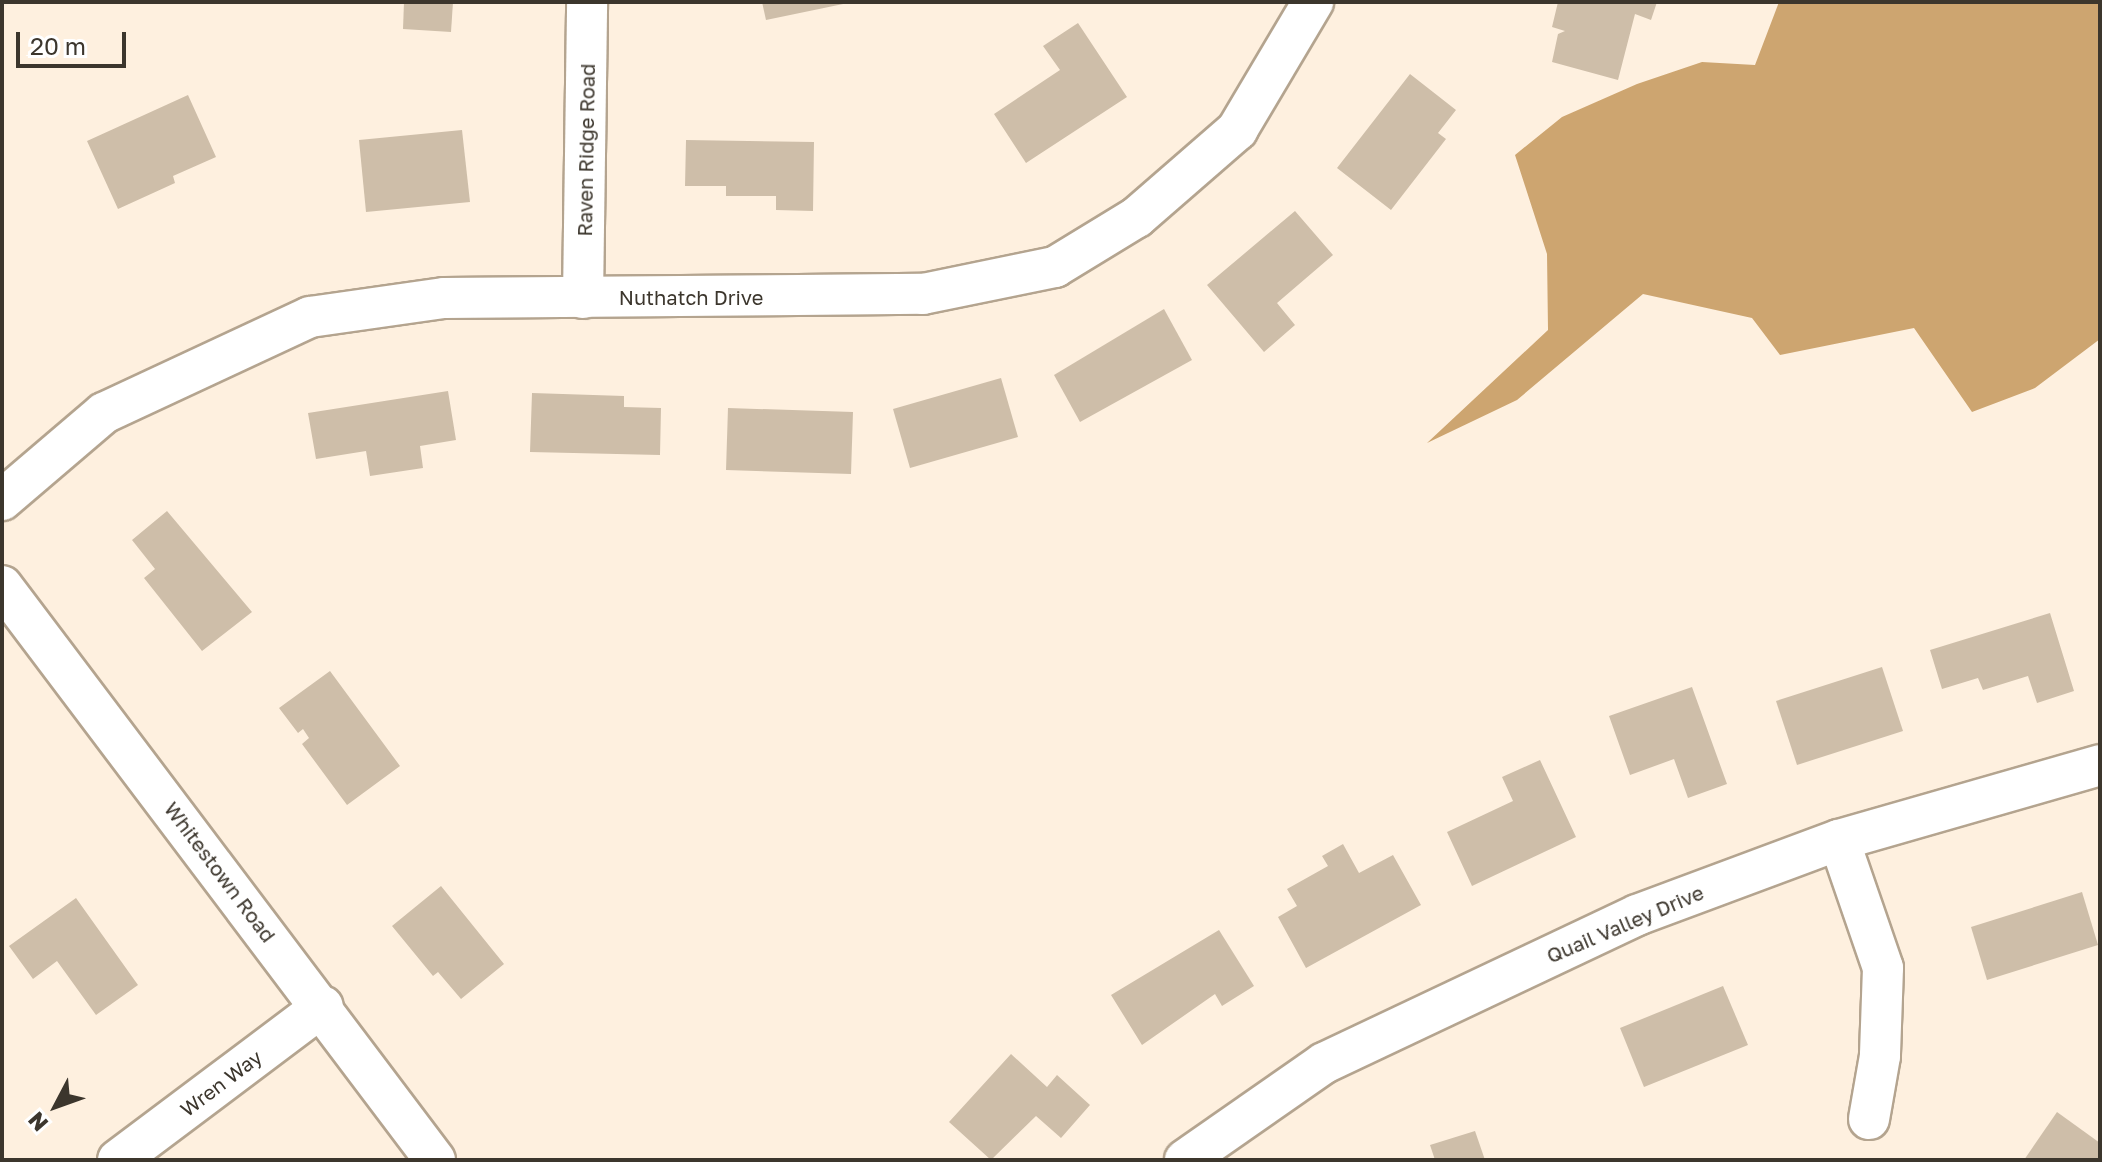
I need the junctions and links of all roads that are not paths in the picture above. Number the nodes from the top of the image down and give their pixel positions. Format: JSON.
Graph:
{"nodes":[{"id":1,"x":587,"y":2,"type":"edge"},
{"id":2,"x":1313,"y":2,"type":"edge"},
{"id":3,"x":583,"y":298,"type":"junction"},
{"id":4,"x":2,"y":500,"type":"edge"},
{"id":5,"x":2,"y":586,"type":"edge"},
{"id":6,"x":2100,"y":765,"type":"edge"},
{"id":7,"x":1839,"y":840,"type":"junction"},
{"id":8,"x":323,"y":1006,"type":"junction"},
{"id":9,"x":1869,"y":1119,"type":"dead end"},
{"id":10,"x":1202,"y":1154,"type":"edge"},
{"id":11,"x":118,"y":1160,"type":"edge"},
{"id":12,"x":435,"y":1160,"type":"edge"}],
"edges":[{"from":1,"to":3,"type":"street","name":"Raven Ridge Road"},
{"from":2,"to":3,"type":"street","name":"Nuthatch Drive"},
{"from":3,"to":4,"type":"street","name":"Nuthatch Drive"},
{"from":5,"to":8,"type":"street","name":"Whitestown Road"},
{"from":6,"to":7,"type":"street","name":"Quail Valley Drive"},
{"from":7,"to":9,"type":"street"},
{"from":7,"to":10,"type":"street","name":"Quail Valley Drive"},
{"from":8,"to":11,"type":"street","name":"Wren Way"},
{"from":8,"to":12,"type":"street","name":"Whitestown Road"}]}
